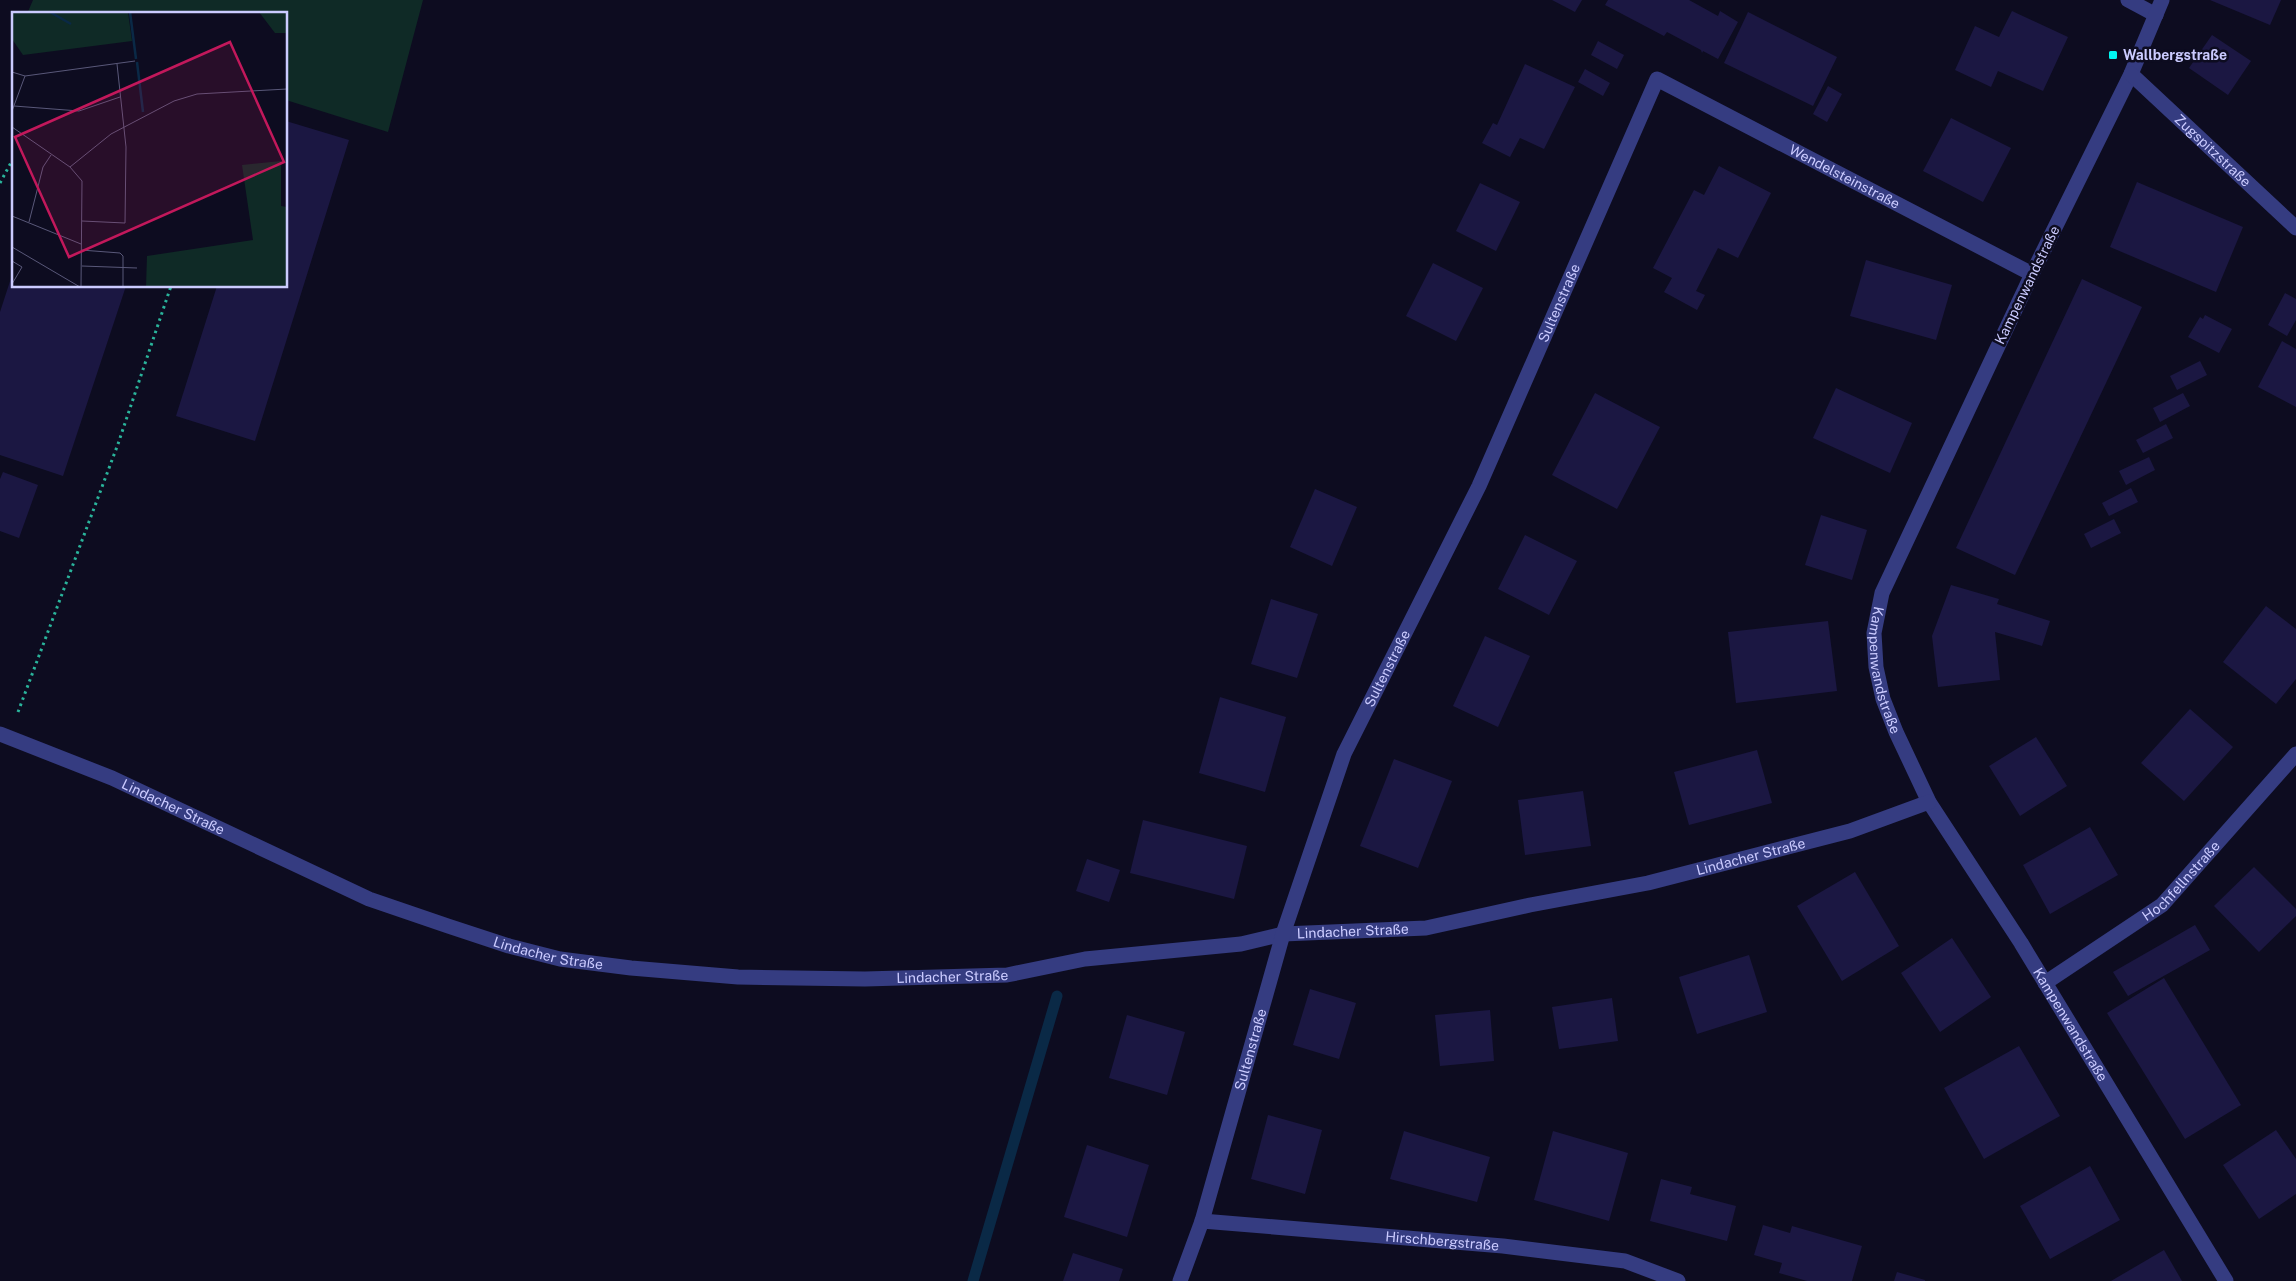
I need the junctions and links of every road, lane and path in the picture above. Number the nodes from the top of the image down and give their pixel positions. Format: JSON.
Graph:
{"nodes":[{"id":1,"x":2128,"y":0,"type":"edge"},
{"id":2,"x":2162,"y":0,"type":"edge"},
{"id":3,"x":2156,"y":15,"type":"junction"},
{"id":4,"x":2131,"y":74,"type":"junction"},
{"id":5,"x":1657,"y":80,"type":"joint"},
{"id":6,"x":12,"y":161,"type":"edge"},
{"id":7,"x":0,"y":183,"type":"edge"},
{"id":8,"x":2296,"y":228,"type":"edge"},
{"id":9,"x":2032,"y":274,"type":"junction"},
{"id":10,"x":170,"y":288,"type":"edge"},
{"id":11,"x":4,"y":735,"type":"edge"},
{"id":12,"x":2296,"y":754,"type":"edge"},
{"id":13,"x":1929,"y":802,"type":"junction"},
{"id":14,"x":1283,"y":934,"type":"junction"},
{"id":15,"x":2045,"y":983,"type":"junction"},
{"id":16,"x":1202,"y":1221,"type":"junction"},
{"id":17,"x":1180,"y":1281,"type":"edge"},
{"id":18,"x":1678,"y":1281,"type":"edge"},
{"id":19,"x":2226,"y":1281,"type":"edge"}],
"edges":[{"from":1,"to":3,"type":"street"},
{"from":2,"to":3,"type":"street","name":"Kampenwandstraße"},
{"from":3,"to":4,"type":"street","name":"Kampenwandstraße"},
{"from":4,"to":8,"type":"street","name":"Zugspitzstraße"},
{"from":4,"to":9,"type":"street","name":"Kampenwandstraße"},
{"from":5,"to":9,"type":"street","name":"Wendelsteinstraße"},
{"from":5,"to":14,"type":"street","name":"Sultenstraße"},
{"from":6,"to":7,"type":"path"},
{"from":9,"to":13,"type":"street","name":"Kampenwandstraße"},
{"from":10,"to":11,"type":"path"},
{"from":11,"to":14,"type":"street","name":"Lindacher Straße"},
{"from":12,"to":15,"type":"street","name":"Hochfellnstraße"},
{"from":13,"to":14,"type":"street","name":"Lindacher Straße"},
{"from":13,"to":15,"type":"street","name":"Kampenwandstraße"},
{"from":14,"to":16,"type":"street","name":"Sultenstraße"},
{"from":15,"to":19,"type":"street","name":"Kampenwandstraße"},
{"from":16,"to":17,"type":"street","name":"Sultenstraße"},
{"from":16,"to":18,"type":"street","name":"Hirschbergstraße"}]}
